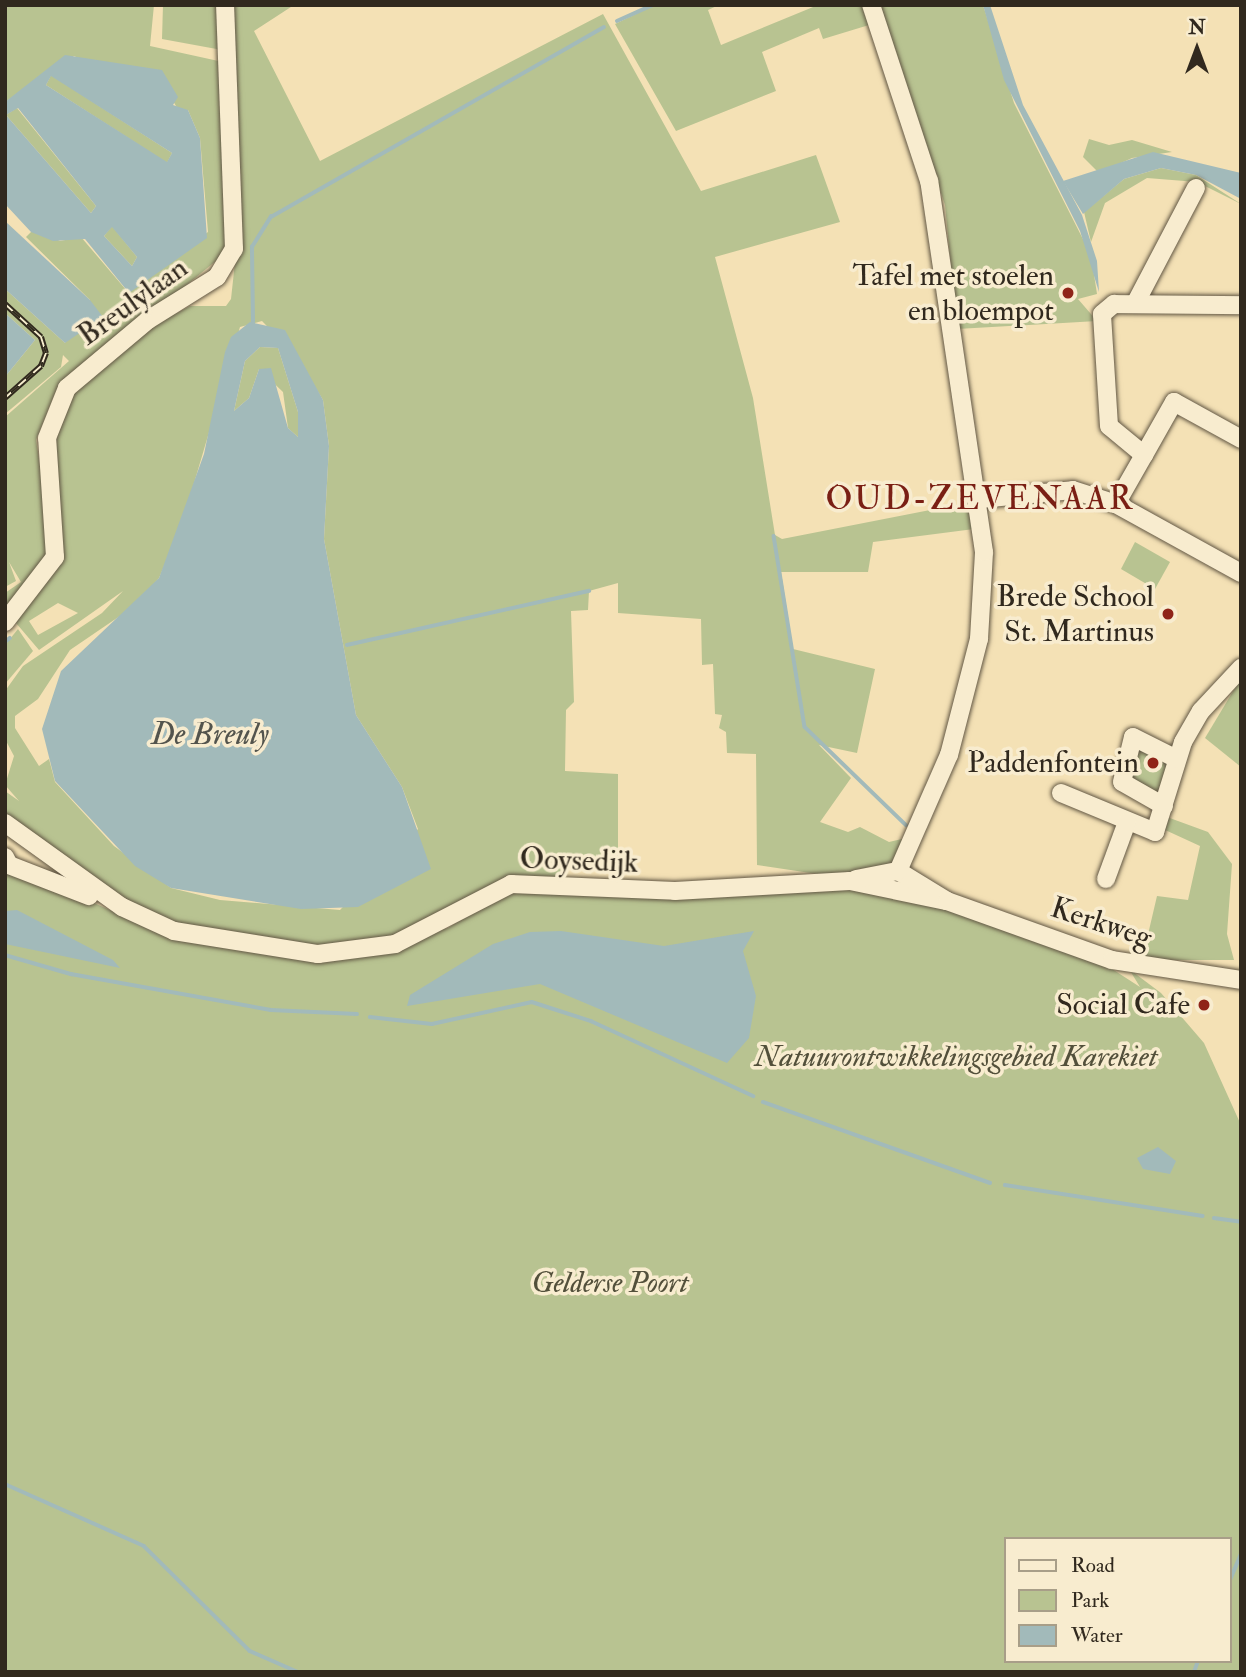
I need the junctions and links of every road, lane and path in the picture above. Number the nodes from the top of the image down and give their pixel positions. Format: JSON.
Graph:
{"nodes":[{"id":1,"x":225,"y":5,"type":"edge"},
{"id":2,"x":871,"y":5,"type":"edge"},
{"id":3,"x":1196,"y":188,"type":"dead end"},
{"id":4,"x":1135,"y":304,"type":"junction"},
{"id":5,"x":1241,"y":305,"type":"edge"},
{"id":6,"x":1241,"y":439,"type":"edge"},
{"id":7,"x":1144,"y":455,"type":"junction"},
{"id":8,"x":980,"y":499,"type":"junction"},
{"id":9,"x":1116,"y":504,"type":"junction"},
{"id":10,"x":1241,"y":573,"type":"edge"},
{"id":11,"x":5,"y":622,"type":"edge"},
{"id":12,"x":1241,"y":668,"type":"edge"},
{"id":13,"x":1177,"y":759,"type":"junction"},
{"id":14,"x":1061,"y":793,"type":"dead end"},
{"id":15,"x":1164,"y":806,"type":"junction"},
{"id":16,"x":1127,"y":822,"type":"junction"},
{"id":17,"x":5,"y":823,"type":"edge"},
{"id":18,"x":6,"y":864,"type":"edge"},
{"id":19,"x":898,"y":871,"type":"junction"},
{"id":20,"x":1106,"y":879,"type":"dead end"},
{"id":21,"x":850,"y":881,"type":"junction"},
{"id":22,"x":947,"y":901,"type":"junction"},
{"id":23,"x":122,"y":907,"type":"junction"},
{"id":24,"x":1241,"y":980,"type":"edge"}],
"edges":[{"from":1,"to":11,"type":"street","name":"Breulylaan"},
{"from":2,"to":8,"type":"street"},
{"from":3,"to":4,"type":"street"},
{"from":4,"to":5,"type":"street"},
{"from":4,"to":7,"type":"street"},
{"from":6,"to":7,"type":"street"},
{"from":7,"to":9,"type":"street"},
{"from":8,"to":9,"type":"street"},
{"from":8,"to":19,"type":"street"},
{"from":9,"to":10,"type":"street"},
{"from":12,"to":13,"type":"street"},
{"from":13,"to":15,"type":"street"},
{"from":13,"to":15,"type":"street"},
{"from":14,"to":16,"type":"street"},
{"from":15,"to":16,"type":"street"},
{"from":16,"to":20,"type":"street"},
{"from":17,"to":23,"type":"street","name":"Ooysedijk"},
{"from":18,"to":23,"type":"street"},
{"from":19,"to":21,"type":"street"},
{"from":19,"to":22,"type":"street"},
{"from":21,"to":22,"type":"street","name":"Ooysedijk"},
{"from":21,"to":23,"type":"street","name":"Ooysedijk"},
{"from":22,"to":24,"type":"street","name":"Kerkweg"}]}
